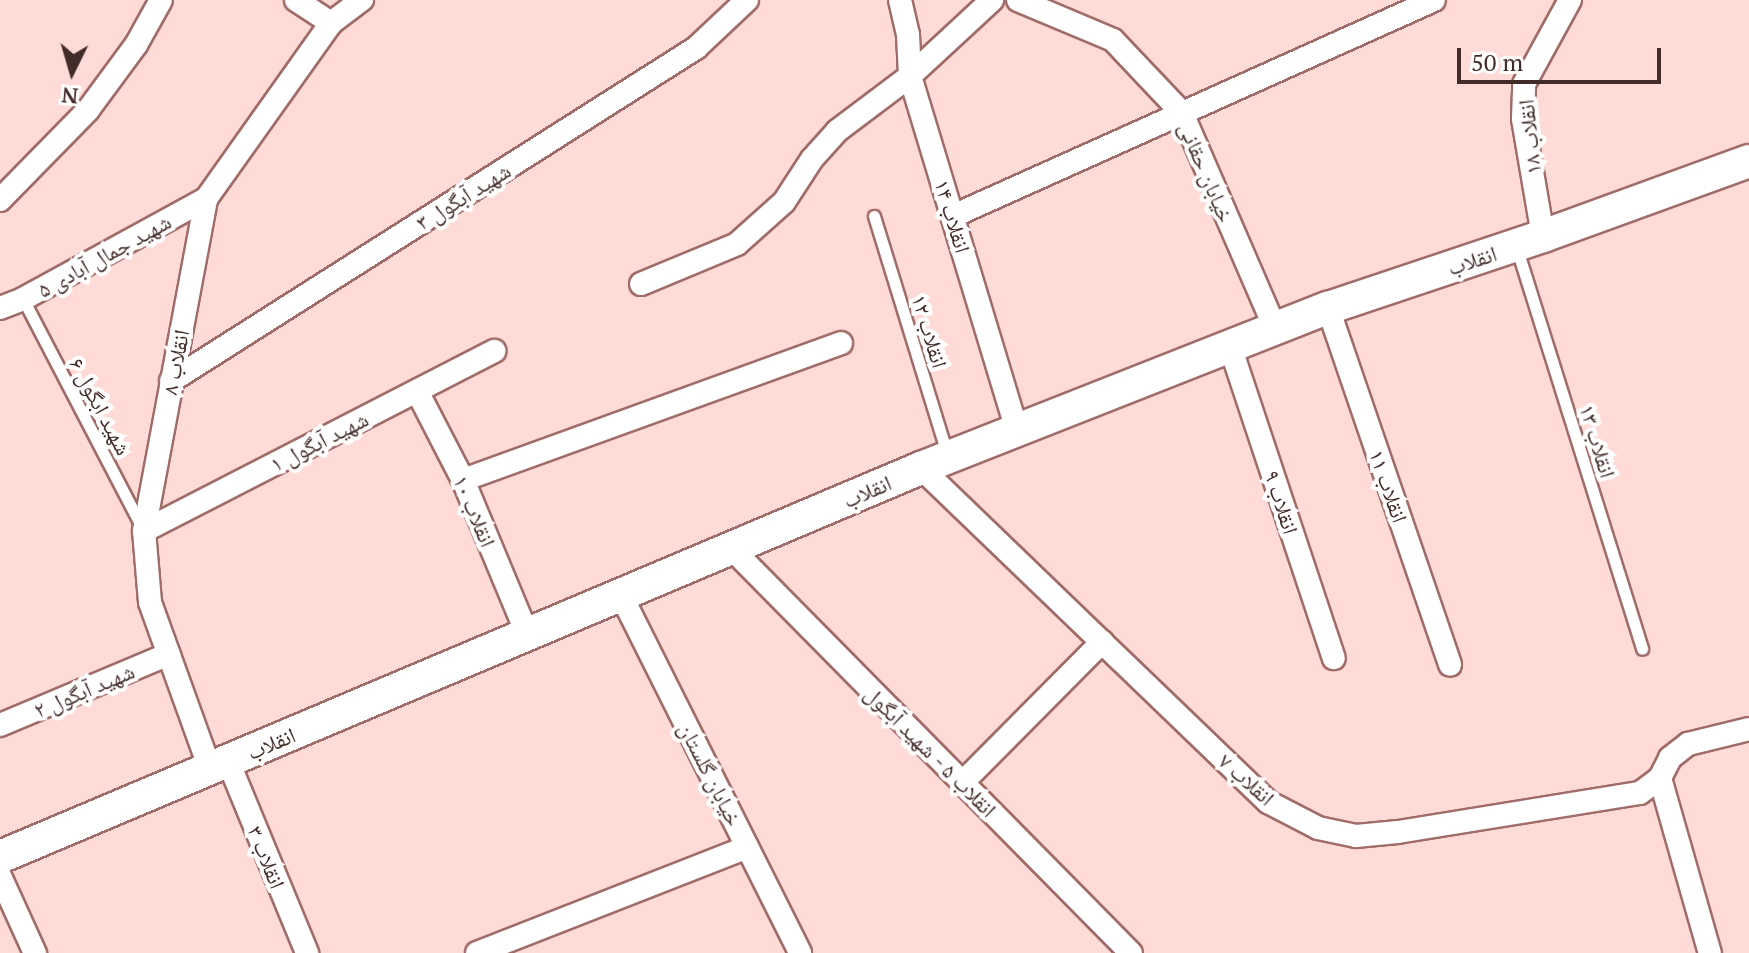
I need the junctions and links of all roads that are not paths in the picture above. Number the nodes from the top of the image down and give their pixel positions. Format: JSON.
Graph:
{"nodes":[{"id":1,"x":161,"y":0,"type":"edge"},
{"id":2,"x":296,"y":0,"type":"edge"},
{"id":3,"x":362,"y":0,"type":"edge"},
{"id":4,"x":747,"y":0,"type":"edge"},
{"id":5,"x":900,"y":0,"type":"edge"},
{"id":6,"x":992,"y":0,"type":"edge"},
{"id":7,"x":1018,"y":0,"type":"edge"},
{"id":8,"x":1434,"y":0,"type":"edge"},
{"id":9,"x":1570,"y":0,"type":"edge"},
{"id":10,"x":331,"y":23,"type":"junction"},
{"id":11,"x":910,"y":76,"type":"junction"},
{"id":12,"x":1182,"y":113,"type":"junction"},
{"id":13,"x":1749,"y":161,"type":"edge"},
{"id":14,"x":206,"y":199,"type":"junction"},
{"id":15,"x":0,"y":200,"type":"edge"},
{"id":16,"x":874,"y":216,"type":"dead end"},
{"id":17,"x":953,"y":216,"type":"junction"},
{"id":18,"x":1530,"y":241,"type":"junction"},
{"id":19,"x":641,"y":284,"type":"dead end"},
{"id":20,"x":23,"y":299,"type":"junction"},
{"id":21,"x":0,"y":308,"type":"edge"},
{"id":22,"x":1328,"y":308,"type":"junction"},
{"id":23,"x":1275,"y":328,"type":"junction"},
{"id":24,"x":841,"y":343,"type":"dead end"},
{"id":25,"x":1230,"y":346,"type":"junction"},
{"id":26,"x":494,"y":351,"type":"dead end"},
{"id":27,"x":171,"y":381,"type":"junction"},
{"id":28,"x":417,"y":391,"type":"junction"},
{"id":29,"x":1017,"y":430,"type":"junction"},
{"id":30,"x":935,"y":463,"type":"junction"},
{"id":31,"x":463,"y":480,"type":"junction"},
{"id":32,"x":144,"y":531,"type":"junction"},
{"id":33,"x":731,"y":548,"type":"junction"},
{"id":34,"x":621,"y":595,"type":"junction"},
{"id":35,"x":527,"y":634,"type":"junction"},
{"id":36,"x":1102,"y":642,"type":"junction"},
{"id":37,"x":1642,"y":649,"type":"dead end"},
{"id":38,"x":169,"y":654,"type":"junction"},
{"id":39,"x":1334,"y":658,"type":"dead end"},
{"id":40,"x":1450,"y":665,"type":"dead end"},
{"id":41,"x":0,"y":725,"type":"edge"},
{"id":42,"x":1749,"y":729,"type":"edge"},
{"id":43,"x":219,"y":765,"type":"junction"},
{"id":44,"x":1660,"y":778,"type":"junction"},
{"id":45,"x":962,"y":783,"type":"junction"},
{"id":46,"x":747,"y":847,"type":"junction"},
{"id":47,"x":0,"y":857,"type":"edge"},
{"id":48,"x":0,"y":876,"type":"edge"},
{"id":49,"x":35,"y":953,"type":"edge"},
{"id":50,"x":307,"y":953,"type":"edge"},
{"id":51,"x":477,"y":953,"type":"edge"},
{"id":52,"x":800,"y":953,"type":"edge"},
{"id":53,"x":1131,"y":953,"type":"edge"},
{"id":54,"x":1710,"y":953,"type":"edge"}],
"edges":[{"from":1,"to":15,"type":"street"},
{"from":2,"to":10,"type":"street"},
{"from":3,"to":10,"type":"street","name":"انقلاب ۸"},
{"from":4,"to":27,"type":"street","name":"شهید آبگول ۳"},
{"from":5,"to":11,"type":"street","name":"انقلاب ۱۴"},
{"from":6,"to":11,"type":"street"},
{"from":7,"to":12,"type":"street","name":"خیابان حقانی"},
{"from":8,"to":12,"type":"street"},
{"from":9,"to":18,"type":"street","name":"انقلاب ۱۸"},
{"from":10,"to":14,"type":"street","name":"انقلاب ۸"},
{"from":11,"to":17,"type":"street","name":"انقلاب ۱۴"},
{"from":11,"to":19,"type":"street"},
{"from":12,"to":17,"type":"street"},
{"from":12,"to":23,"type":"street","name":"خیابان حقانی"},
{"from":13,"to":18,"type":"street","name":"انقلاب"},
{"from":14,"to":20,"type":"street","name":"شهید جمال آبادی ۵"},
{"from":14,"to":27,"type":"street","name":"انقلاب ۸"},
{"from":16,"to":30,"type":"lane","name":"انقلاب ۱۲"},
{"from":17,"to":29,"type":"street","name":"انقلاب ۱۴"},
{"from":18,"to":22,"type":"street","name":"انقلاب"},
{"from":18,"to":37,"type":"lane","name":"انقلاب ۱۳"},
{"from":20,"to":21,"type":"street","name":"شهید جمال آبادی ۵"},
{"from":20,"to":32,"type":"lane","name":"شهید ابگول ۶"},
{"from":22,"to":23,"type":"street","name":"انقلاب"},
{"from":22,"to":40,"type":"street","name":"انقلاب ۱۱"},
{"from":23,"to":25,"type":"street","name":"انقلاب"},
{"from":24,"to":31,"type":"street"},
{"from":25,"to":29,"type":"street","name":"انقلاب"},
{"from":25,"to":39,"type":"street","name":"انقلاب ۹"},
{"from":26,"to":28,"type":"street","name":"شهید آبگول ۱"},
{"from":27,"to":32,"type":"street","name":"انقلاب ۸"},
{"from":28,"to":31,"type":"street","name":"انقلاب ۱۰"},
{"from":28,"to":32,"type":"street","name":"شهید آبگول ۱"},
{"from":29,"to":30,"type":"street","name":"انقلاب"},
{"from":30,"to":33,"type":"street","name":"انقلاب"},
{"from":30,"to":36,"type":"street","name":"انقلاب ۷"},
{"from":31,"to":35,"type":"street","name":"انقلاب ۱۰"},
{"from":32,"to":38,"type":"street","name":"انقلاب ۸"},
{"from":33,"to":34,"type":"street","name":"انقلاب"},
{"from":33,"to":45,"type":"street","name":"انقلاب ۵ - شهید آبگول"},
{"from":34,"to":35,"type":"street","name":"انقلاب"},
{"from":34,"to":46,"type":"street","name":"خیابان گلستان"},
{"from":35,"to":43,"type":"street","name":"انقلاب"},
{"from":36,"to":44,"type":"street","name":"انقلاب ۷"},
{"from":36,"to":45,"type":"street"},
{"from":38,"to":41,"type":"street","name":"شهید آبگول ۲"},
{"from":38,"to":43,"type":"street","name":"انقلاب ۸"},
{"from":42,"to":44,"type":"street","name":"انقلاب ۷"},
{"from":43,"to":47,"type":"street","name":"انقلاب"},
{"from":43,"to":50,"type":"street","name":"انقلاب ۳"},
{"from":44,"to":54,"type":"street"},
{"from":45,"to":53,"type":"street","name":"انقلاب ۵ - شهید آبگول"},
{"from":46,"to":51,"type":"street"},
{"from":46,"to":52,"type":"street","name":"خیابان گلستان"},
{"from":48,"to":49,"type":"street"}]}
